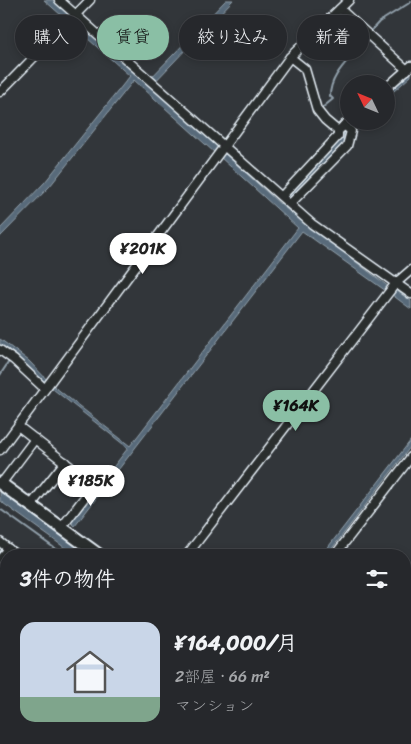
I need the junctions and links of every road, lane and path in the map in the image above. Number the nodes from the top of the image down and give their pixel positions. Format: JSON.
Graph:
{"nodes":[{"id":1,"x":59,"y":0,"type":"edge"},
{"id":2,"x":90,"y":0,"type":"edge"},
{"id":3,"x":349,"y":0,"type":"edge"},
{"id":4,"x":340,"y":9,"type":"junction"},
{"id":5,"x":76,"y":14,"type":"junction"},
{"id":6,"x":290,"y":57,"type":"junction"},
{"id":7,"x":409,"y":68,"type":"edge"},
{"id":8,"x":395,"y":80,"type":"edge"},
{"id":9,"x":0,"y":92,"type":"edge"},
{"id":10,"x":340,"y":125,"type":"edge"},
{"id":11,"x":342,"y":130,"type":"edge"},
{"id":12,"x":350,"y":130,"type":"edge"},
{"id":13,"x":221,"y":150,"type":"junction"},
{"id":14,"x":282,"y":196,"type":"junction"},
{"id":15,"x":290,"y":204,"type":"junction"},
{"id":16,"x":411,"y":270,"type":"edge"},
{"id":17,"x":394,"y":284,"type":"junction"},
{"id":18,"x":411,"y":294,"type":"edge"},
{"id":19,"x":0,"y":350,"type":"edge"},
{"id":20,"x":47,"y":385,"type":"junction"},
{"id":21,"x":18,"y":426,"type":"junction"},
{"id":22,"x":35,"y":439,"type":"junction"},
{"id":23,"x":0,"y":450,"type":"edge"},
{"id":24,"x":411,"y":457,"type":"edge"},
{"id":25,"x":65,"y":462,"type":"junction"},
{"id":26,"x":103,"y":473,"type":"dead end"},
{"id":27,"x":1,"y":483,"type":"edge"},
{"id":28,"x":94,"y":485,"type":"junction"},
{"id":29,"x":31,"y":505,"type":"junction"},
{"id":30,"x":62,"y":527,"type":"junction"},
{"id":31,"x":0,"y":542,"type":"edge"},
{"id":32,"x":9,"y":549,"type":"edge"},
{"id":33,"x":91,"y":549,"type":"edge"},
{"id":34,"x":192,"y":549,"type":"edge"},
{"id":35,"x":339,"y":549,"type":"edge"}],
"edges":[{"from":1,"to":5,"type":"street"},
{"from":2,"to":5,"type":"street"},
{"from":3,"to":4,"type":"street"},
{"from":4,"to":6,"type":"street"},
{"from":4,"to":7,"type":"street"},
{"from":5,"to":9,"type":"street"},
{"from":5,"to":13,"type":"street"},
{"from":6,"to":10,"type":"street"},
{"from":6,"to":13,"type":"street"},
{"from":7,"to":8,"type":"street"},
{"from":11,"to":14,"type":"street"},
{"from":12,"to":15,"type":"street"},
{"from":13,"to":14,"type":"street"},
{"from":13,"to":20,"type":"street"},
{"from":14,"to":15,"type":"street"},
{"from":15,"to":17,"type":"street"},
{"from":16,"to":17,"type":"street"},
{"from":17,"to":18,"type":"street"},
{"from":17,"to":34,"type":"street"},
{"from":19,"to":20,"type":"street"},
{"from":20,"to":21,"type":"street"},
{"from":21,"to":22,"type":"street"},
{"from":21,"to":23,"type":"street"},
{"from":22,"to":25,"type":"street"},
{"from":22,"to":27,"type":"street"},
{"from":24,"to":35,"type":"street"},
{"from":25,"to":28,"type":"street"},
{"from":25,"to":29,"type":"street"},
{"from":26,"to":28,"type":"street"},
{"from":27,"to":29,"type":"main road"},
{"from":28,"to":30,"type":"street"},
{"from":29,"to":30,"type":"main road"},
{"from":30,"to":33,"type":"main road"},
{"from":31,"to":32,"type":"street"}]}
